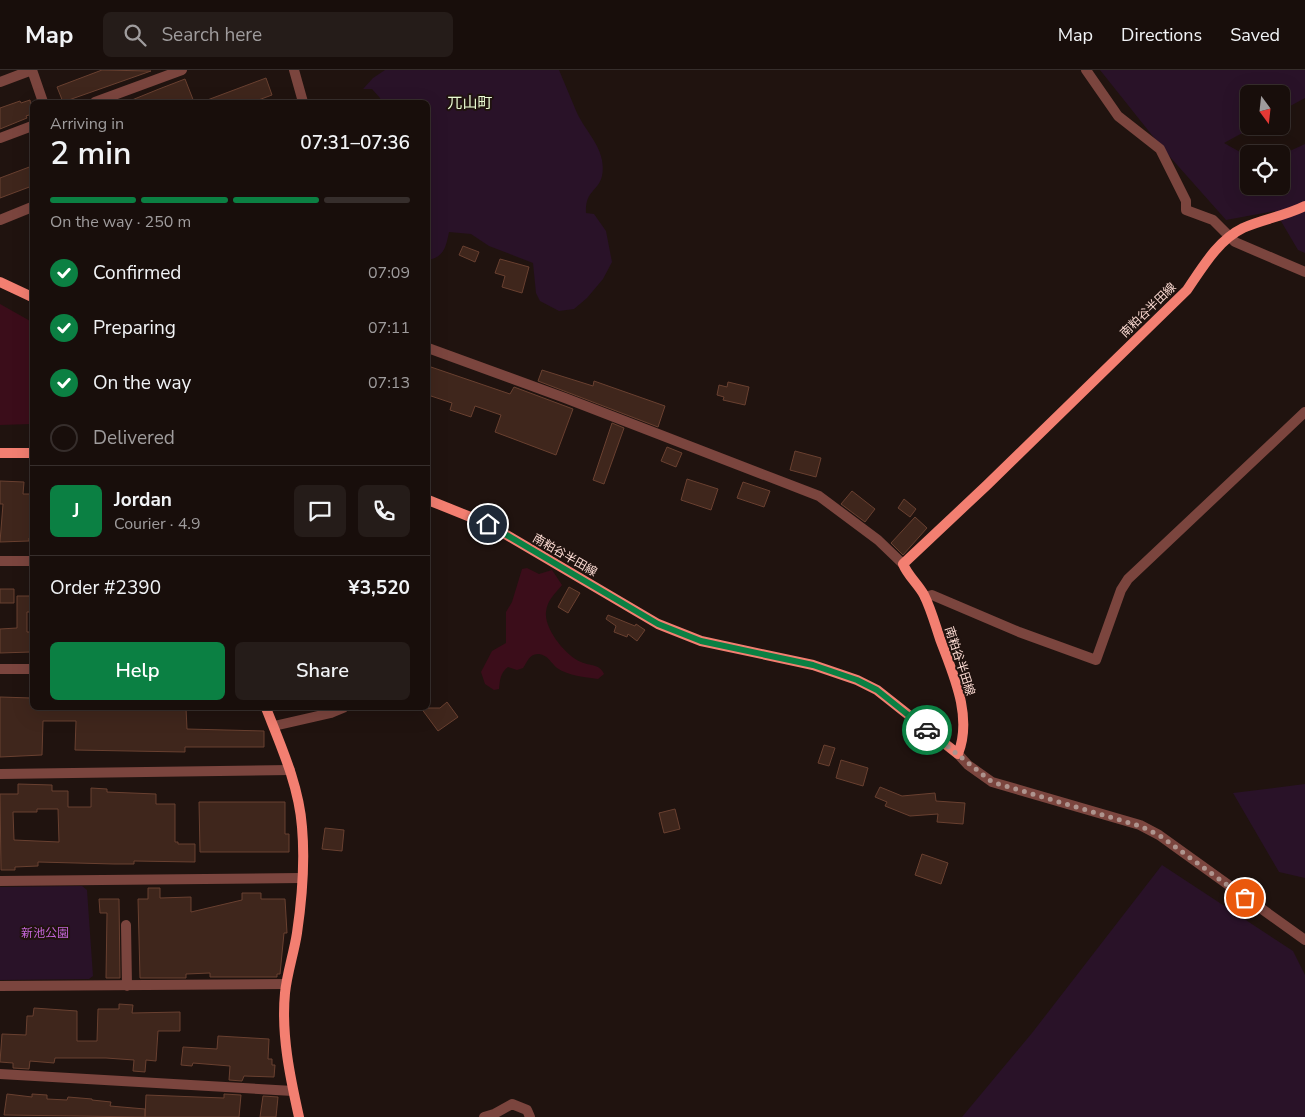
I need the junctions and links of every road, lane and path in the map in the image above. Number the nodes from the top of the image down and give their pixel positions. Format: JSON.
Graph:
{"nodes":[{"id":1,"x":32,"y":70,"type":"edge"},
{"id":2,"x":182,"y":70,"type":"edge"},
{"id":3,"x":294,"y":70,"type":"edge"},
{"id":4,"x":1086,"y":70,"type":"edge"},
{"id":5,"x":0,"y":82,"type":"edge"},
{"id":6,"x":42,"y":100,"type":"edge"},
{"id":7,"x":100,"y":100,"type":"edge"},
{"id":8,"x":302,"y":100,"type":"edge"},
{"id":9,"x":30,"y":127,"type":"edge"},
{"id":10,"x":0,"y":138,"type":"edge"},
{"id":11,"x":1305,"y":206,"type":"edge"},
{"id":12,"x":30,"y":209,"type":"edge"},
{"id":13,"x":0,"y":220,"type":"edge"},
{"id":14,"x":1230,"y":236,"type":"junction"},
{"id":15,"x":1305,"y":272,"type":"edge"},
{"id":16,"x":0,"y":282,"type":"edge"},
{"id":17,"x":30,"y":296,"type":"edge"},
{"id":18,"x":430,"y":349,"type":"edge"},
{"id":19,"x":1305,"y":412,"type":"edge"},
{"id":20,"x":0,"y":453,"type":"edge"},
{"id":21,"x":30,"y":453,"type":"edge"},
{"id":22,"x":430,"y":501,"type":"edge"},
{"id":23,"x":0,"y":561,"type":"edge"},
{"id":24,"x":30,"y":561,"type":"edge"},
{"id":25,"x":903,"y":564,"type":"junction"},
{"id":26,"x":925,"y":597,"type":"junction"},
{"id":27,"x":0,"y":669,"type":"edge"},
{"id":28,"x":30,"y":669,"type":"edge"},
{"id":29,"x":267,"y":710,"type":"edge"},
{"id":30,"x":338,"y":710,"type":"edge"},
{"id":31,"x":274,"y":726,"type":"junction"},
{"id":32,"x":958,"y":754,"type":"junction"},
{"id":33,"x":290,"y":770,"type":"junction"},
{"id":34,"x":0,"y":774,"type":"edge"},
{"id":35,"x":301,"y":878,"type":"junction"},
{"id":36,"x":0,"y":880,"type":"edge"},
{"id":37,"x":126,"y":925,"type":"dead end"},
{"id":38,"x":1305,"y":940,"type":"edge"},
{"id":39,"x":286,"y":984,"type":"junction"},
{"id":40,"x":0,"y":986,"type":"edge"},
{"id":41,"x":127,"y":986,"type":"junction"},
{"id":42,"x":0,"y":1074,"type":"edge"},
{"id":43,"x":293,"y":1092,"type":"junction"},
{"id":44,"x":299,"y":1117,"type":"edge"},
{"id":45,"x":484,"y":1117,"type":"edge"},
{"id":46,"x":530,"y":1117,"type":"edge"}],
"edges":[{"from":1,"to":5,"type":"street"},
{"from":1,"to":6,"type":"street"},
{"from":2,"to":7,"type":"street"},
{"from":3,"to":8,"type":"street"},
{"from":4,"to":14,"type":"street"},
{"from":9,"to":10,"type":"street"},
{"from":11,"to":14,"type":"main road","name":"南粕谷半田線"},
{"from":12,"to":13,"type":"street"},
{"from":14,"to":15,"type":"street"},
{"from":14,"to":25,"type":"main road","name":"南粕谷半田線"},
{"from":16,"to":17,"type":"main road"},
{"from":18,"to":25,"type":"street"},
{"from":19,"to":26,"type":"street"},
{"from":20,"to":21,"type":"main road"},
{"from":22,"to":32,"type":"main road","name":"南粕谷半田線"},
{"from":23,"to":24,"type":"street"},
{"from":25,"to":26,"type":"main road","name":"南粕谷半田線"},
{"from":26,"to":32,"type":"main road","name":"南粕谷半田線"},
{"from":27,"to":28,"type":"street"},
{"from":29,"to":31,"type":"main road"},
{"from":30,"to":31,"type":"street"},
{"from":31,"to":33,"type":"main road"},
{"from":32,"to":38,"type":"street"},
{"from":33,"to":34,"type":"street"},
{"from":33,"to":35,"type":"main road"},
{"from":35,"to":36,"type":"street"},
{"from":35,"to":39,"type":"main road"},
{"from":37,"to":41,"type":"street"},
{"from":39,"to":41,"type":"street"},
{"from":39,"to":43,"type":"main road"},
{"from":40,"to":41,"type":"street"},
{"from":42,"to":43,"type":"street"},
{"from":43,"to":44,"type":"main road"},
{"from":45,"to":46,"type":"street"}]}
